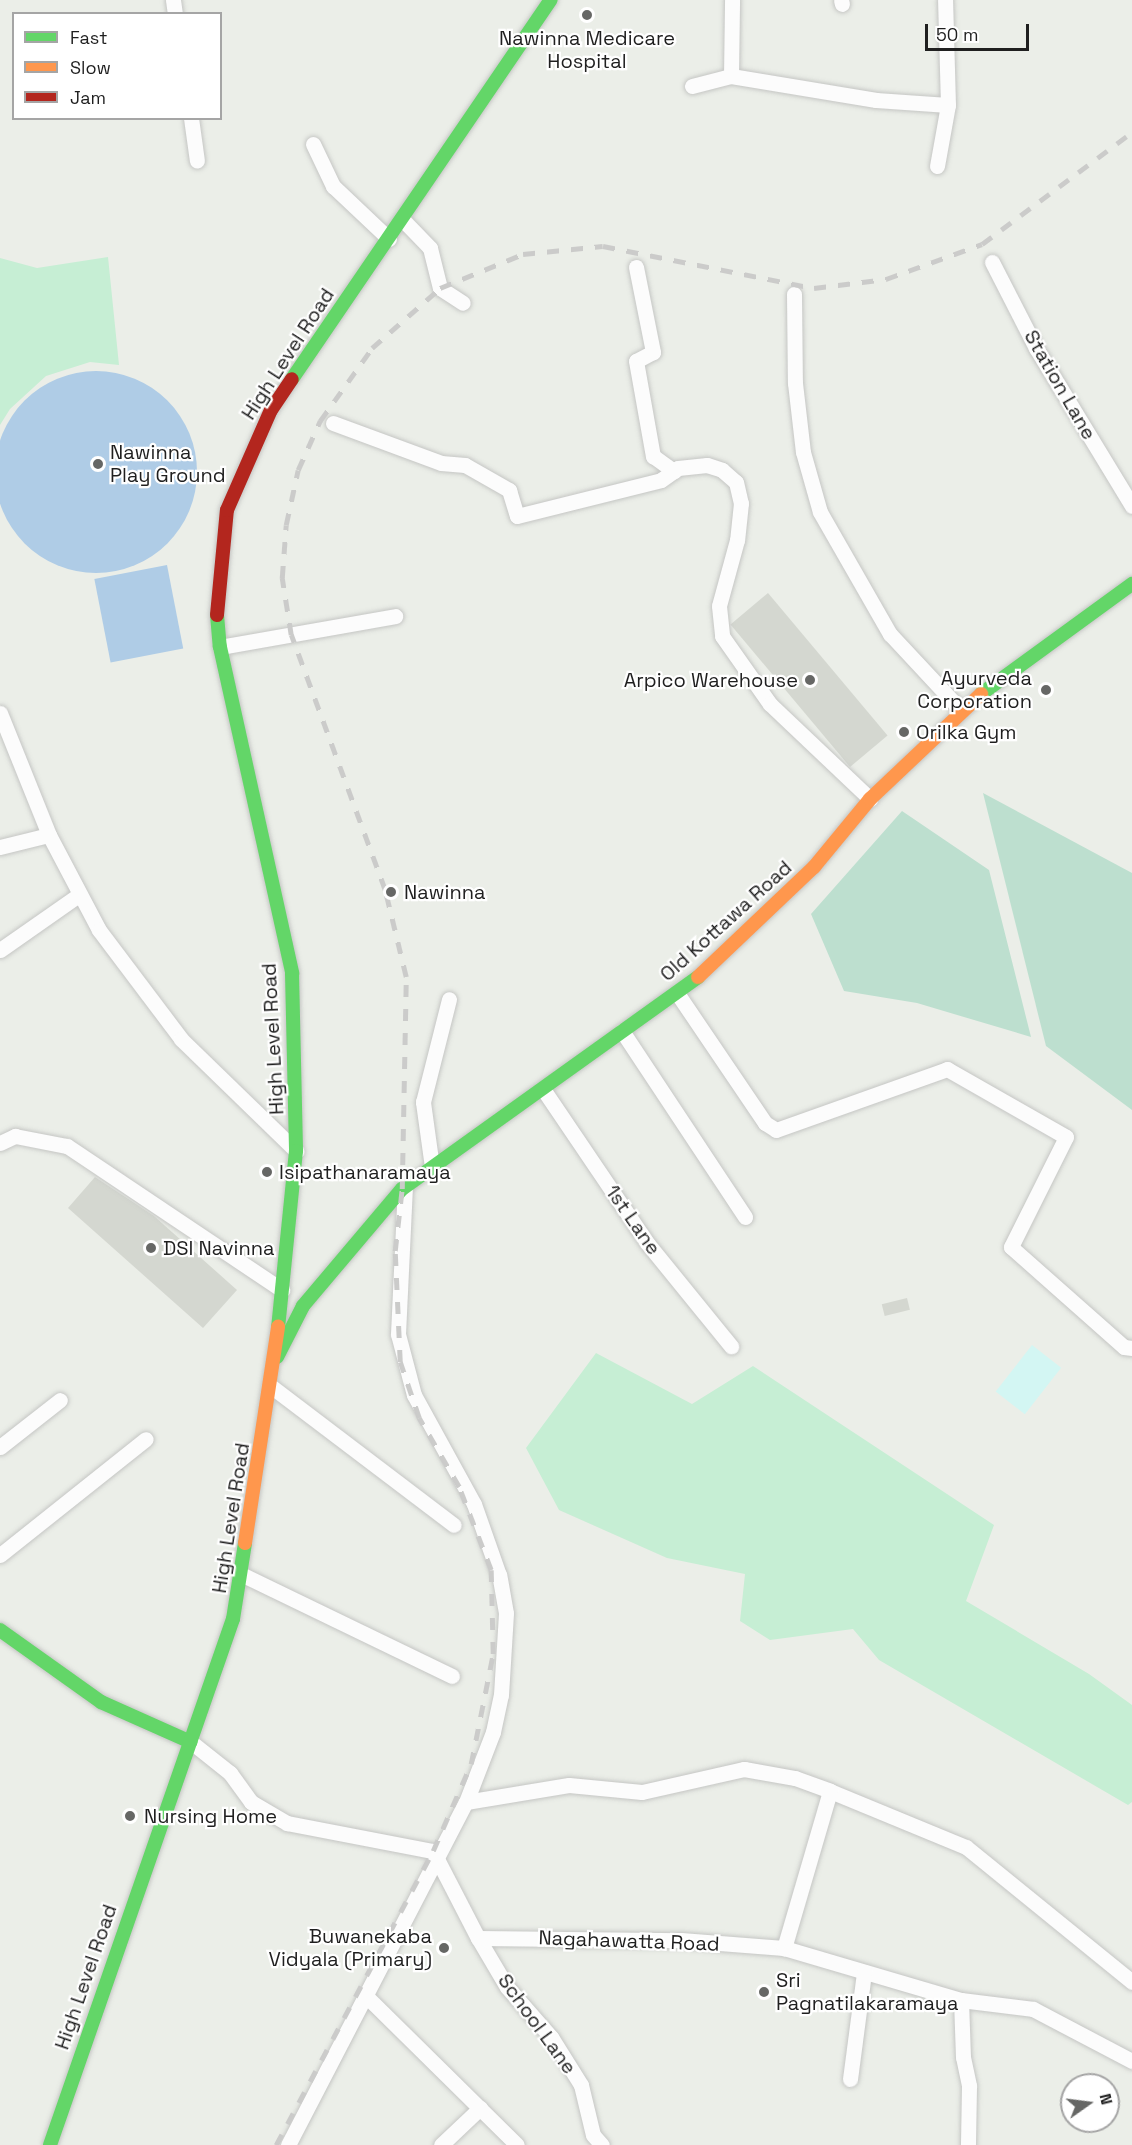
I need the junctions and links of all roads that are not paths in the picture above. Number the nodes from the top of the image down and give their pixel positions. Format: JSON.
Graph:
{"nodes":[{"id":1,"x":551,"y":0,"type":"edge"},
{"id":2,"x":732,"y":0,"type":"edge"},
{"id":3,"x":945,"y":0,"type":"edge"},
{"id":4,"x":731,"y":76,"type":"junction"},
{"id":5,"x":692,"y":86,"type":"dead end"},
{"id":6,"x":948,"y":105,"type":"junction"},
{"id":7,"x":191,"y":120,"type":"edge"},
{"id":8,"x":313,"y":144,"type":"dead end"},
{"id":9,"x":198,"y":162,"type":"dead end"},
{"id":10,"x":937,"y":166,"type":"dead end"},
{"id":11,"x":403,"y":220,"type":"junction"},
{"id":12,"x":388,"y":239,"type":"junction"},
{"id":13,"x":992,"y":262,"type":"dead end"},
{"id":14,"x":636,"y":267,"type":"dead end"},
{"id":15,"x":794,"y":294,"type":"dead end"},
{"id":16,"x":463,"y":303,"type":"dead end"},
{"id":17,"x":333,"y":423,"type":"dead end"},
{"id":18,"x":674,"y":471,"type":"junction"},
{"id":19,"x":1132,"y":506,"type":"edge"},
{"id":20,"x":1131,"y":587,"type":"edge"},
{"id":21,"x":394,"y":616,"type":"dead end"},
{"id":22,"x":220,"y":647,"type":"junction"},
{"id":23,"x":960,"y":710,"type":"junction"},
{"id":24,"x":0,"y":713,"type":"edge"},
{"id":25,"x":870,"y":799,"type":"junction"},
{"id":26,"x":49,"y":835,"type":"junction"},
{"id":27,"x":0,"y":847,"type":"edge"},
{"id":28,"x":77,"y":896,"type":"junction"},
{"id":29,"x":0,"y":950,"type":"edge"},
{"id":30,"x":677,"y":993,"type":"junction"},
{"id":31,"x":449,"y":999,"type":"dead end"},
{"id":32,"x":622,"y":1031,"type":"junction"},
{"id":33,"x":543,"y":1089,"type":"junction"},
{"id":34,"x":0,"y":1143,"type":"edge"},
{"id":35,"x":296,"y":1151,"type":"junction"},
{"id":36,"x":432,"y":1167,"type":"junction"},
{"id":37,"x":405,"y":1186,"type":"junction"},
{"id":38,"x":745,"y":1217,"type":"dead end"},
{"id":39,"x":282,"y":1290,"type":"junction"},
{"id":40,"x":731,"y":1346,"type":"dead end"},
{"id":41,"x":1132,"y":1348,"type":"edge"},
{"id":42,"x":274,"y":1362,"type":"junction"},
{"id":43,"x":272,"y":1387,"type":"junction"},
{"id":44,"x":60,"y":1400,"type":"dead end"},
{"id":45,"x":146,"y":1439,"type":"dead end"},
{"id":46,"x":0,"y":1447,"type":"edge"},
{"id":47,"x":454,"y":1525,"type":"dead end"},
{"id":48,"x":0,"y":1555,"type":"edge"},
{"id":49,"x":243,"y":1575,"type":"junction"},
{"id":50,"x":0,"y":1630,"type":"edge"},
{"id":51,"x":452,"y":1676,"type":"dead end"},
{"id":52,"x":191,"y":1742,"type":"junction"},
{"id":53,"x":830,"y":1791,"type":"junction"},
{"id":54,"x":466,"y":1802,"type":"junction"},
{"id":55,"x":436,"y":1857,"type":"junction"},
{"id":56,"x":478,"y":1938,"type":"junction"},
{"id":57,"x":784,"y":1948,"type":"junction"},
{"id":58,"x":864,"y":1972,"type":"junction"},
{"id":59,"x":1132,"y":1982,"type":"edge"},
{"id":60,"x":368,"y":1998,"type":"junction"},
{"id":61,"x":961,"y":2000,"type":"junction"},
{"id":62,"x":1132,"y":2061,"type":"edge"},
{"id":63,"x":850,"y":2079,"type":"dead end"},
{"id":64,"x":480,"y":2108,"type":"junction"},
{"id":65,"x":50,"y":2145,"type":"edge"},
{"id":66,"x":288,"y":2145,"type":"edge"},
{"id":67,"x":441,"y":2145,"type":"edge"},
{"id":68,"x":517,"y":2145,"type":"edge"},
{"id":69,"x":602,"y":2145,"type":"edge"},
{"id":70,"x":968,"y":2145,"type":"edge"}],
"edges":[{"from":1,"to":11,"type":"main road","name":"High Level Road"},
{"from":2,"to":4,"type":"street"},
{"from":3,"to":6,"type":"street"},
{"from":4,"to":5,"type":"street"},
{"from":4,"to":6,"type":"street"},
{"from":6,"to":10,"type":"street"},
{"from":7,"to":9,"type":"street"},
{"from":8,"to":12,"type":"street"},
{"from":11,"to":12,"type":"main road","name":"High Level Road"},
{"from":11,"to":16,"type":"street"},
{"from":12,"to":22,"type":"main road","name":"High Level Road"},
{"from":13,"to":19,"type":"street","name":"Station Lane"},
{"from":14,"to":18,"type":"street"},
{"from":15,"to":23,"type":"street"},
{"from":17,"to":18,"type":"street"},
{"from":18,"to":25,"type":"street"},
{"from":20,"to":23,"type":"main road","name":"Old Kottawa Road"},
{"from":21,"to":22,"type":"street"},
{"from":22,"to":35,"type":"main road","name":"High Level Road"},
{"from":23,"to":25,"type":"main road","name":"Old Kottawa Road"},
{"from":24,"to":26,"type":"street"},
{"from":25,"to":30,"type":"main road","name":"Old Kottawa Road"},
{"from":26,"to":27,"type":"street"},
{"from":26,"to":28,"type":"street"},
{"from":28,"to":29,"type":"street"},
{"from":28,"to":35,"type":"street"},
{"from":30,"to":32,"type":"main road","name":"Old Kottawa Road"},
{"from":30,"to":41,"type":"street"},
{"from":31,"to":36,"type":"street"},
{"from":32,"to":33,"type":"main road","name":"Old Kottawa Road"},
{"from":32,"to":38,"type":"street"},
{"from":33,"to":36,"type":"main road","name":"Old Kottawa Road"},
{"from":33,"to":40,"type":"street","name":"1st Lane"},
{"from":34,"to":39,"type":"street"},
{"from":35,"to":39,"type":"main road","name":"High Level Road"},
{"from":36,"to":37,"type":"main road","name":"Old Kottawa Road"},
{"from":37,"to":42,"type":"main road","name":"Old Kottawa Road"},
{"from":37,"to":54,"type":"street"},
{"from":39,"to":42,"type":"main road","name":"High Level Road"},
{"from":42,"to":43,"type":"main road","name":"High Level Road"},
{"from":43,"to":47,"type":"street"},
{"from":43,"to":49,"type":"main road","name":"High Level Road"},
{"from":44,"to":46,"type":"street"},
{"from":45,"to":48,"type":"street"},
{"from":49,"to":51,"type":"street"},
{"from":49,"to":52,"type":"main road","name":"High Level Road"},
{"from":50,"to":52,"type":"main road"},
{"from":52,"to":55,"type":"street"},
{"from":52,"to":65,"type":"main road","name":"High Level Road"},
{"from":53,"to":54,"type":"street"},
{"from":53,"to":57,"type":"street"},
{"from":53,"to":59,"type":"street"},
{"from":54,"to":55,"type":"street"},
{"from":55,"to":56,"type":"street"},
{"from":55,"to":60,"type":"street"},
{"from":56,"to":57,"type":"street","name":"Nagahawatta Road"},
{"from":56,"to":69,"type":"street","name":"School Lane"},
{"from":57,"to":58,"type":"street","name":"Nagahawatta Road"},
{"from":58,"to":61,"type":"street","name":"Nagahawatta Road"},
{"from":58,"to":63,"type":"street"},
{"from":60,"to":64,"type":"street"},
{"from":60,"to":66,"type":"street"},
{"from":61,"to":62,"type":"street","name":"Nagahawatta Road"},
{"from":61,"to":70,"type":"street"},
{"from":64,"to":67,"type":"street"},
{"from":64,"to":68,"type":"street"}]}
